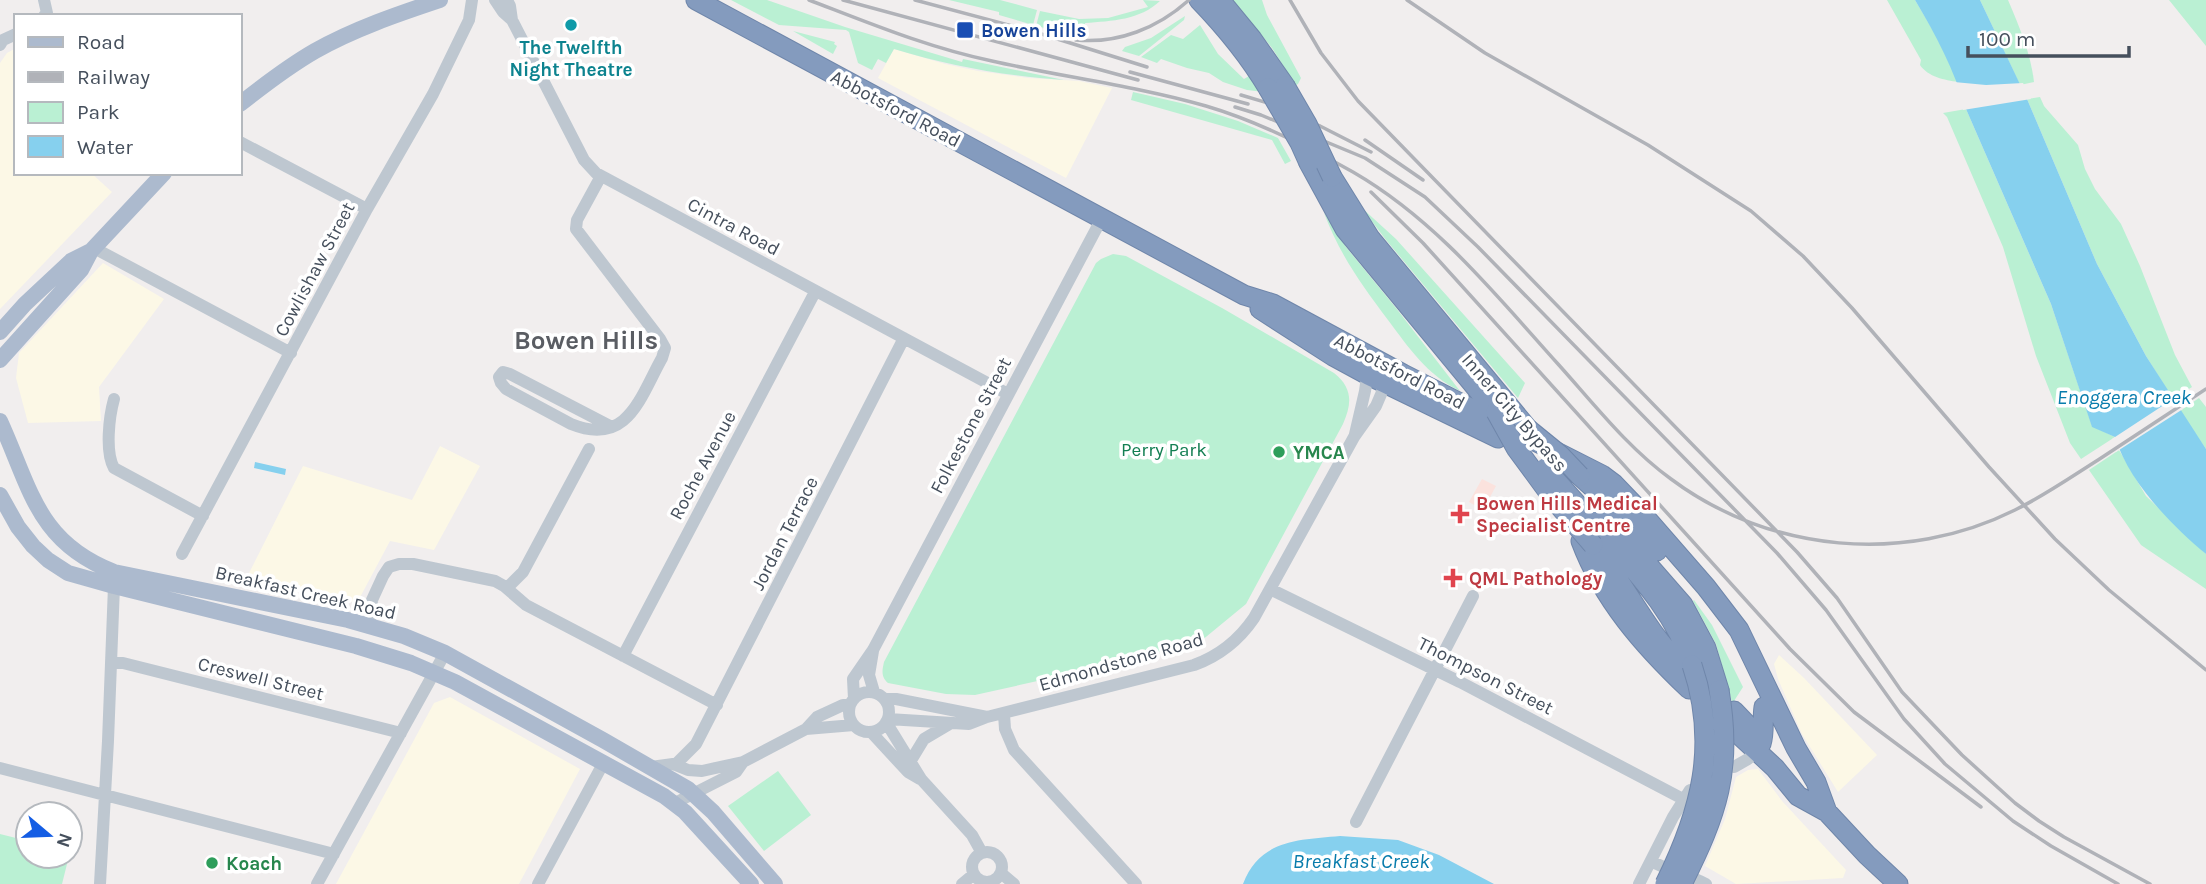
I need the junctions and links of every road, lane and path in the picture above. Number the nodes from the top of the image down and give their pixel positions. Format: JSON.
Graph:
{"nodes":[{"id":1,"x":440,"y":0,"type":"edge"},
{"id":2,"x":472,"y":0,"type":"edge"},
{"id":3,"x":495,"y":0,"type":"edge"},
{"id":4,"x":507,"y":0,"type":"edge"},
{"id":5,"x":696,"y":0,"type":"edge"},
{"id":6,"x":1207,"y":2,"type":"edge"},
{"id":7,"x":512,"y":20,"type":"junction"},
{"id":8,"x":1277,"y":87,"type":"junction"},
{"id":9,"x":242,"y":103,"type":"edge"},
{"id":10,"x":242,"y":143,"type":"edge"},
{"id":11,"x":162,"y":175,"type":"edge"},
{"id":12,"x":601,"y":176,"type":"junction"},
{"id":13,"x":368,"y":209,"type":"junction"},
{"id":14,"x":1102,"y":218,"type":"junction"},
{"id":15,"x":92,"y":250,"type":"junction"},
{"id":16,"x":815,"y":292,"type":"junction"},
{"id":17,"x":0,"y":332,"type":"edge"},
{"id":18,"x":904,"y":338,"type":"junction"},
{"id":19,"x":291,"y":353,"type":"junction"},
{"id":20,"x":0,"y":360,"type":"edge"},
{"id":21,"x":1375,"y":369,"type":"junction"},
{"id":22,"x":1008,"y":394,"type":"junction"},
{"id":23,"x":114,"y":400,"type":"dead end"},
{"id":24,"x":1493,"y":409,"type":"junction"},
{"id":25,"x":0,"y":421,"type":"edge"},
{"id":26,"x":1524,"y":425,"type":"junction"},
{"id":27,"x":612,"y":427,"type":"junction"},
{"id":28,"x":1498,"y":438,"type":"dead end"},
{"id":29,"x":589,"y":449,"type":"dead end"},
{"id":30,"x":0,"y":495,"type":"edge"},
{"id":31,"x":203,"y":516,"type":"junction"},
{"id":32,"x":1587,"y":543,"type":"junction"},
{"id":33,"x":182,"y":554,"type":"dead end"},
{"id":34,"x":114,"y":586,"type":"junction"},
{"id":35,"x":507,"y":588,"type":"junction"},
{"id":36,"x":1270,"y":589,"type":"junction"},
{"id":37,"x":1473,"y":596,"type":"dead end"},
{"id":38,"x":370,"y":626,"type":"junction"},
{"id":39,"x":873,"y":650,"type":"junction"},
{"id":40,"x":445,"y":653,"type":"junction"},
{"id":41,"x":623,"y":656,"type":"junction"},
{"id":42,"x":111,"y":663,"type":"junction"},
{"id":43,"x":1687,"y":665,"type":"junction"},
{"id":44,"x":1435,"y":669,"type":"junction"},
{"id":45,"x":434,"y":673,"type":"junction"},
{"id":46,"x":1689,"y":689,"type":"dead end"},
{"id":47,"x":879,"y":695,"type":"junction"},
{"id":48,"x":852,"y":702,"type":"junction"},
{"id":49,"x":717,"y":705,"type":"junction"},
{"id":50,"x":1764,"y":707,"type":"junction"},
{"id":51,"x":1004,"y":714,"type":"junction"},
{"id":52,"x":987,"y":717,"type":"junction"},
{"id":53,"x":887,"y":721,"type":"junction"},
{"id":54,"x":951,"y":723,"type":"junction"},
{"id":55,"x":854,"y":725,"type":"junction"},
{"id":56,"x":1736,"y":727,"type":"dead end"},
{"id":57,"x":806,"y":729,"type":"junction"},
{"id":58,"x":872,"y":732,"type":"junction"},
{"id":59,"x":401,"y":733,"type":"junction"},
{"id":60,"x":1759,"y":745,"type":"junction"},
{"id":61,"x":1803,"y":761,"type":"junction"},
{"id":62,"x":604,"y":762,"type":"junction"},
{"id":63,"x":743,"y":762,"type":"junction"},
{"id":64,"x":910,"y":762,"type":"junction"},
{"id":65,"x":676,"y":765,"type":"junction"},
{"id":66,"x":651,"y":767,"type":"junction"},
{"id":67,"x":1734,"y":767,"type":"dead end"},
{"id":68,"x":0,"y":768,"type":"edge"},
{"id":69,"x":921,"y":779,"type":"junction"},
{"id":70,"x":695,"y":794,"type":"junction"},
{"id":71,"x":104,"y":795,"type":"junction"},
{"id":72,"x":675,"y":803,"type":"junction"},
{"id":73,"x":1827,"y":813,"type":"junction"},
{"id":74,"x":1356,"y":822,"type":"dead end"},
{"id":75,"x":982,"y":853,"type":"junction"},
{"id":76,"x":334,"y":854,"type":"junction"},
{"id":77,"x":1651,"y":861,"type":"junction"},
{"id":78,"x":1001,"y":873,"type":"junction"},
{"id":79,"x":974,"y":874,"type":"junction"},
{"id":80,"x":768,"y":881,"type":"edge"},
{"id":81,"x":1888,"y":881,"type":"edge"},
{"id":82,"x":100,"y":884,"type":"edge"},
{"id":83,"x":317,"y":884,"type":"edge"},
{"id":84,"x":538,"y":884,"type":"edge"},
{"id":85,"x":751,"y":884,"type":"edge"},
{"id":86,"x":962,"y":884,"type":"edge"},
{"id":87,"x":1014,"y":884,"type":"edge"},
{"id":88,"x":1136,"y":884,"type":"edge"},
{"id":89,"x":1639,"y":884,"type":"edge"},
{"id":90,"x":1665,"y":884,"type":"edge"},
{"id":91,"x":1682,"y":884,"type":"edge"},
{"id":92,"x":1706,"y":884,"type":"edge"}],
"edges":[{"from":1,"to":9,"type":"main road"},
{"from":2,"to":13,"type":"street","name":"Cowlishaw Street"},
{"from":3,"to":7,"type":"street","name":"Cintra Road"},
{"from":4,"to":7,"type":"street","name":"Cintra Road"},
{"from":5,"to":14,"type":"highway","name":"Abbotsford Road"},
{"from":6,"to":8,"type":"highway","name":"Inner City Bypass"},
{"from":7,"to":12,"type":"street","name":"Cintra Road"},
{"from":8,"to":24,"type":"highway","name":"Inner City Bypass","bridge":true},
{"from":8,"to":26,"type":"highway","name":"Inner City Bypass","bridge":true},
{"from":10,"to":13,"type":"street"},
{"from":11,"to":15,"type":"main road"},
{"from":12,"to":16,"type":"street","name":"Cintra Road"},
{"from":12,"to":27,"type":"street"},
{"from":13,"to":19,"type":"street","name":"Cowlishaw Street"},
{"from":14,"to":21,"type":"highway","name":"Abbotsford Road"},
{"from":14,"to":22,"type":"street","name":"Folkestone Street"},
{"from":15,"to":17,"type":"main road"},
{"from":15,"to":19,"type":"street"},
{"from":15,"to":20,"type":"main road"},
{"from":16,"to":18,"type":"street","name":"Cintra Road"},
{"from":16,"to":41,"type":"street","name":"Roche Avenue"},
{"from":18,"to":22,"type":"street","name":"Cintra Road"},
{"from":18,"to":49,"type":"street","name":"Jordan Terrace"},
{"from":19,"to":31,"type":"street","name":"Cowlishaw Street"},
{"from":21,"to":28,"type":"highway","name":"Abbotsford Road"},
{"from":21,"to":36,"type":"street","name":"Edmondstone Road"},
{"from":21,"to":61,"type":"highway","name":"Abbotsford Road"},
{"from":22,"to":39,"type":"street","name":"Folkestone Street"},
{"from":23,"to":31,"type":"street"},
{"from":24,"to":32,"type":"highway","bridge":true},
{"from":24,"to":43,"type":"highway","name":"Inner City Bypass","bridge":true},
{"from":25,"to":38,"type":"main road","name":"Breakfast Creek Road"},
{"from":26,"to":50,"type":"highway","bridge":true},
{"from":26,"to":91,"type":"highway","name":"Inner City Bypass","bridge":true},
{"from":27,"to":27,"type":"street"},
{"from":29,"to":35,"type":"street"},
{"from":30,"to":34,"type":"main road","name":"Breakfast Creek Road"},
{"from":31,"to":33,"type":"street","name":"Cowlishaw Street"},
{"from":32,"to":43,"type":"highway"},
{"from":32,"to":46,"type":"highway"},
{"from":34,"to":42,"type":"street"},
{"from":34,"to":45,"type":"main road","name":"Breakfast Creek Road"},
{"from":35,"to":38,"type":"street"},
{"from":35,"to":41,"type":"street"},
{"from":36,"to":44,"type":"street","name":"Thompson Street"},
{"from":36,"to":51,"type":"street","name":"Edmondstone Road"},
{"from":37,"to":44,"type":"street"},
{"from":38,"to":40,"type":"main road","name":"Breakfast Creek Road"},
{"from":39,"to":47,"type":"street","name":"Folkestone Street"},
{"from":39,"to":48,"type":"street","name":"Folkestone Street"},
{"from":40,"to":45,"type":"street"},
{"from":40,"to":66,"type":"main road","name":"Breakfast Creek Road"},
{"from":41,"to":49,"type":"street"},
{"from":42,"to":59,"type":"street","name":"Creswell Street"},
{"from":42,"to":71,"type":"street"},
{"from":43,"to":90,"type":"highway","name":"Inner City Bypass","bridge":true},
{"from":44,"to":74,"type":"street"},
{"from":44,"to":77,"type":"street","name":"Thompson Street"},
{"from":45,"to":59,"type":"street"},
{"from":45,"to":62,"type":"main road","name":"Breakfast Creek Road"},
{"from":47,"to":48,"type":"street"},
{"from":47,"to":52,"type":"street","name":"Edmondstone Road"},
{"from":47,"to":53,"type":"street"},
{"from":48,"to":55,"type":"street"},
{"from":48,"to":57,"type":"street"},
{"from":49,"to":65,"type":"street","name":"Jordan Terrace"},
{"from":50,"to":60,"type":"highway"},
{"from":50,"to":61,"type":"highway"},
{"from":51,"to":52,"type":"street","name":"Edmondstone Road"},
{"from":51,"to":88,"type":"street"},
{"from":52,"to":54,"type":"street","name":"Edmondstone Road"},
{"from":53,"to":54,"type":"street","name":"Edmondstone Road"},
{"from":53,"to":58,"type":"street"},
{"from":53,"to":64,"type":"street"},
{"from":54,"to":64,"type":"street"},
{"from":55,"to":57,"type":"street"},
{"from":55,"to":58,"type":"street"},
{"from":56,"to":60,"type":"highway"},
{"from":57,"to":63,"type":"street"},
{"from":58,"to":69,"type":"street"},
{"from":59,"to":76,"type":"street"},
{"from":60,"to":67,"type":"street"},
{"from":60,"to":73,"type":"highway","name":"Abbotsford Road"},
{"from":61,"to":73,"type":"highway","name":"Abbotsford Road"},
{"from":62,"to":72,"type":"main road","name":"Breakfast Creek Road"},
{"from":62,"to":84,"type":"street"},
{"from":63,"to":65,"type":"street"},
{"from":63,"to":70,"type":"street"},
{"from":64,"to":69,"type":"street"},
{"from":65,"to":66,"type":"street"},
{"from":66,"to":70,"type":"main road","name":"Breakfast Creek Road"},
{"from":68,"to":71,"type":"street"},
{"from":69,"to":75,"type":"street"},
{"from":70,"to":72,"type":"street"},
{"from":70,"to":80,"type":"main road","name":"Breakfast Creek Road"},
{"from":71,"to":76,"type":"street"},
{"from":71,"to":82,"type":"street"},
{"from":72,"to":85,"type":"main road","name":"Breakfast Creek Road"},
{"from":73,"to":81,"type":"highway","name":"Abbotsford Road"},
{"from":75,"to":78,"type":"street"},
{"from":75,"to":79,"type":"street"},
{"from":76,"to":83,"type":"street"},
{"from":77,"to":89,"type":"street"},
{"from":77,"to":92,"type":"street"},
{"from":78,"to":79,"type":"street"},
{"from":78,"to":87,"type":"street"},
{"from":79,"to":86,"type":"street"}]}
